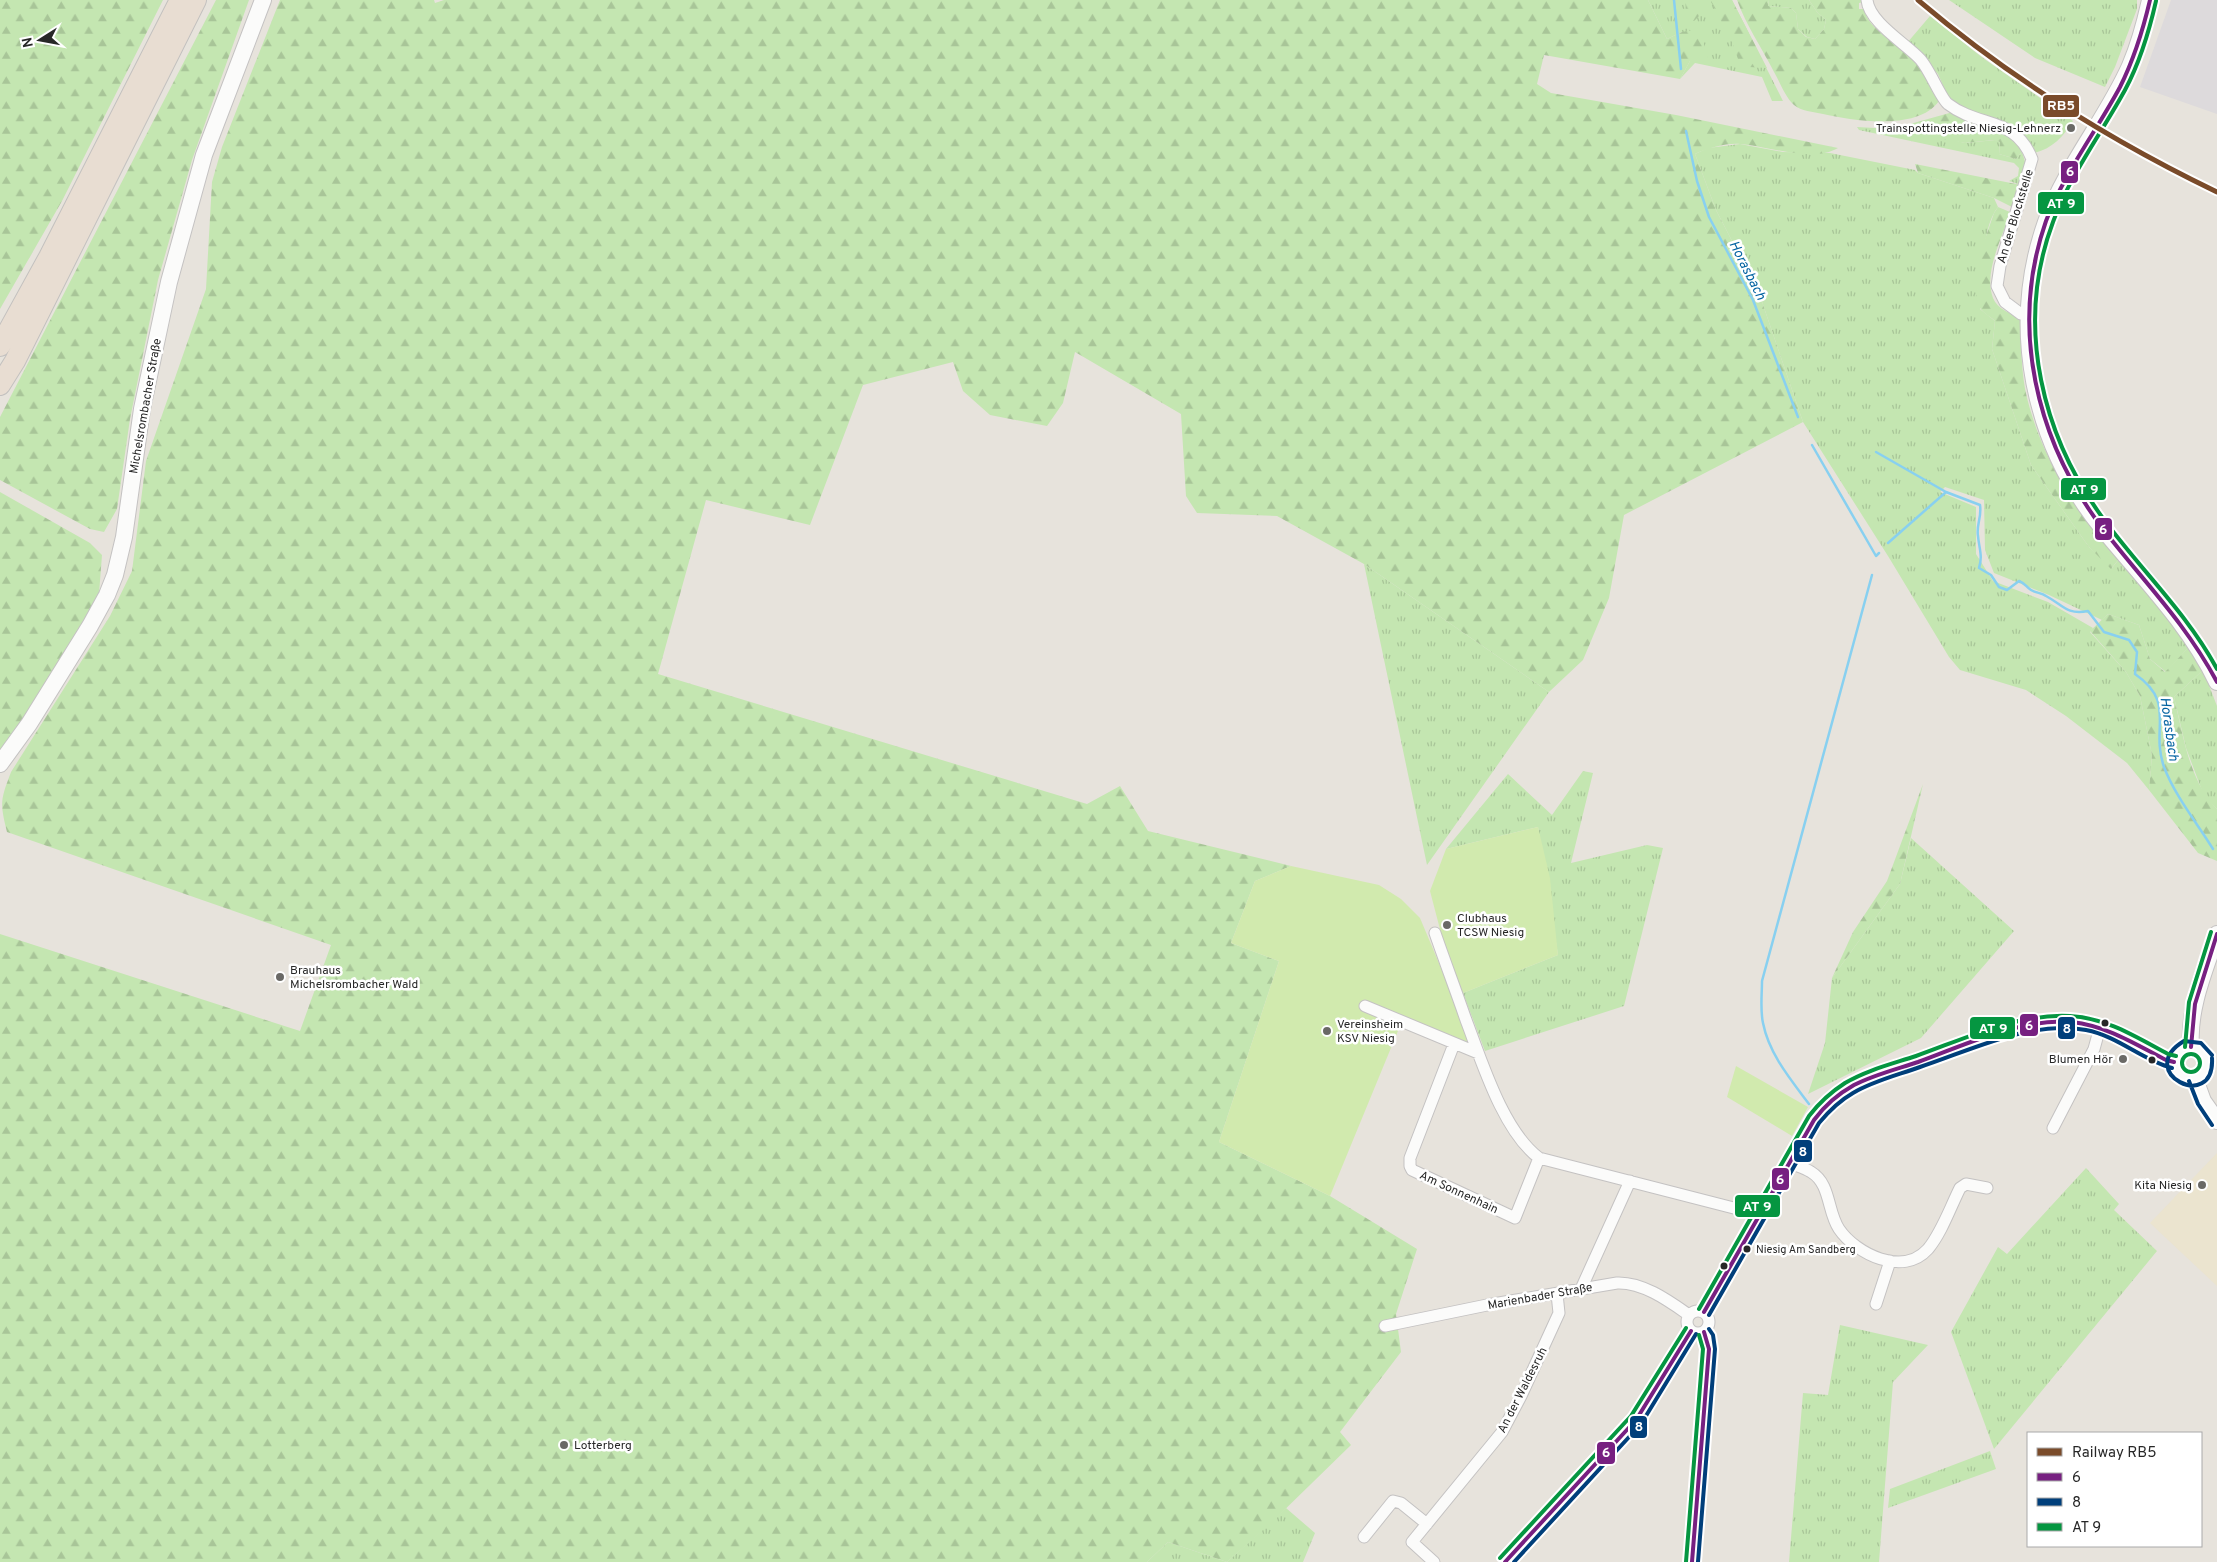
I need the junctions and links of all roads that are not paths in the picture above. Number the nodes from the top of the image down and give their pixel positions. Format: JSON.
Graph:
{"nodes":[{"id":1,"x":180,"y":0,"type":"edge"},
{"id":2,"x":196,"y":0,"type":"edge"},
{"id":3,"x":263,"y":0,"type":"edge"},
{"id":4,"x":1867,"y":0,"type":"edge"},
{"id":5,"x":2150,"y":0,"type":"edge"},
{"id":6,"x":172,"y":10,"type":"edge"},
{"id":7,"x":2028,"y":316,"type":"junction"},
{"id":8,"x":0,"y":346,"type":"edge"},
{"id":9,"x":0,"y":385,"type":"edge"},
{"id":10,"x":2217,"y":682,"type":"edge"},
{"id":11,"x":0,"y":764,"type":"edge"},
{"id":12,"x":1435,"y":933,"type":"dead end"},
{"id":13,"x":2217,"y":934,"type":"edge"},
{"id":14,"x":1365,"y":1006,"type":"dead end"},
{"id":15,"x":2100,"y":1027,"type":"junction"},
{"id":16,"x":1454,"y":1044,"type":"junction"},
{"id":17,"x":2191,"y":1047,"type":"junction"},
{"id":18,"x":1478,"y":1053,"type":"junction"},
{"id":19,"x":2174,"y":1062,"type":"junction"},
{"id":20,"x":2196,"y":1079,"type":"junction"},
{"id":21,"x":2217,"y":1122,"type":"edge"},
{"id":22,"x":2053,"y":1128,"type":"dead end"},
{"id":23,"x":1539,"y":1158,"type":"junction"},
{"id":24,"x":1790,"y":1163,"type":"junction"},
{"id":25,"x":1630,"y":1181,"type":"junction"},
{"id":26,"x":1987,"y":1188,"type":"dead end"},
{"id":27,"x":1761,"y":1215,"type":"junction"},
{"id":28,"x":1890,"y":1261,"type":"junction"},
{"id":29,"x":1581,"y":1289,"type":"junction"},
{"id":30,"x":1557,"y":1294,"type":"junction"},
{"id":31,"x":1876,"y":1304,"type":"dead end"},
{"id":32,"x":1704,"y":1312,"type":"junction"},
{"id":33,"x":1689,"y":1315,"type":"junction"},
{"id":34,"x":1384,"y":1326,"type":"dead end"},
{"id":35,"x":1692,"y":1331,"type":"junction"},
{"id":36,"x":1704,"y":1332,"type":"junction"},
{"id":37,"x":1427,"y":1524,"type":"junction"},
{"id":38,"x":1364,"y":1537,"type":"dead end"},
{"id":39,"x":1434,"y":1562,"type":"edge"},
{"id":40,"x":1505,"y":1562,"type":"edge"},
{"id":41,"x":1692,"y":1562,"type":"edge"}],
"edges":[{"from":1,"to":6,"type":"highway"},
{"from":2,"to":9,"type":"highway"},
{"from":3,"to":11,"type":"main road","name":"Michelsrombacher Straße"},
{"from":4,"to":7,"type":"street","name":"An der Blockstelle"},
{"from":5,"to":7,"type":"main road"},
{"from":6,"to":8,"type":"highway"},
{"from":7,"to":10,"type":"main road"},
{"from":12,"to":18,"type":"street"},
{"from":13,"to":17,"type":"main road"},
{"from":14,"to":16,"type":"street"},
{"from":15,"to":19,"type":"street"},
{"from":15,"to":22,"type":"street"},
{"from":15,"to":24,"type":"street"},
{"from":16,"to":18,"type":"street"},
{"from":16,"to":23,"type":"street","name":"Am Sonnenhain"},
{"from":17,"to":19,"type":"main road"},
{"from":17,"to":20,"type":"main road"},
{"from":18,"to":23,"type":"street"},
{"from":19,"to":20,"type":"main road"},
{"from":20,"to":21,"type":"main road"},
{"from":23,"to":25,"type":"street"},
{"from":24,"to":27,"type":"street"},
{"from":24,"to":28,"type":"street"},
{"from":25,"to":27,"type":"street"},
{"from":25,"to":29,"type":"street"},
{"from":26,"to":28,"type":"street"},
{"from":27,"to":32,"type":"street"},
{"from":28,"to":31,"type":"street"},
{"from":29,"to":30,"type":"street","name":"Marienbader Straße"},
{"from":29,"to":33,"type":"street","name":"Marienbader Straße"},
{"from":30,"to":34,"type":"street","name":"Marienbader Straße"},
{"from":30,"to":37,"type":"street","name":"An der Waldesruh"},
{"from":32,"to":33,"type":"street"},
{"from":32,"to":36,"type":"street"},
{"from":33,"to":35,"type":"street"},
{"from":35,"to":36,"type":"street"},
{"from":35,"to":40,"type":"street"},
{"from":36,"to":41,"type":"street"},
{"from":37,"to":38,"type":"street"},
{"from":37,"to":39,"type":"street","name":"An der Waldesruh"}]}
